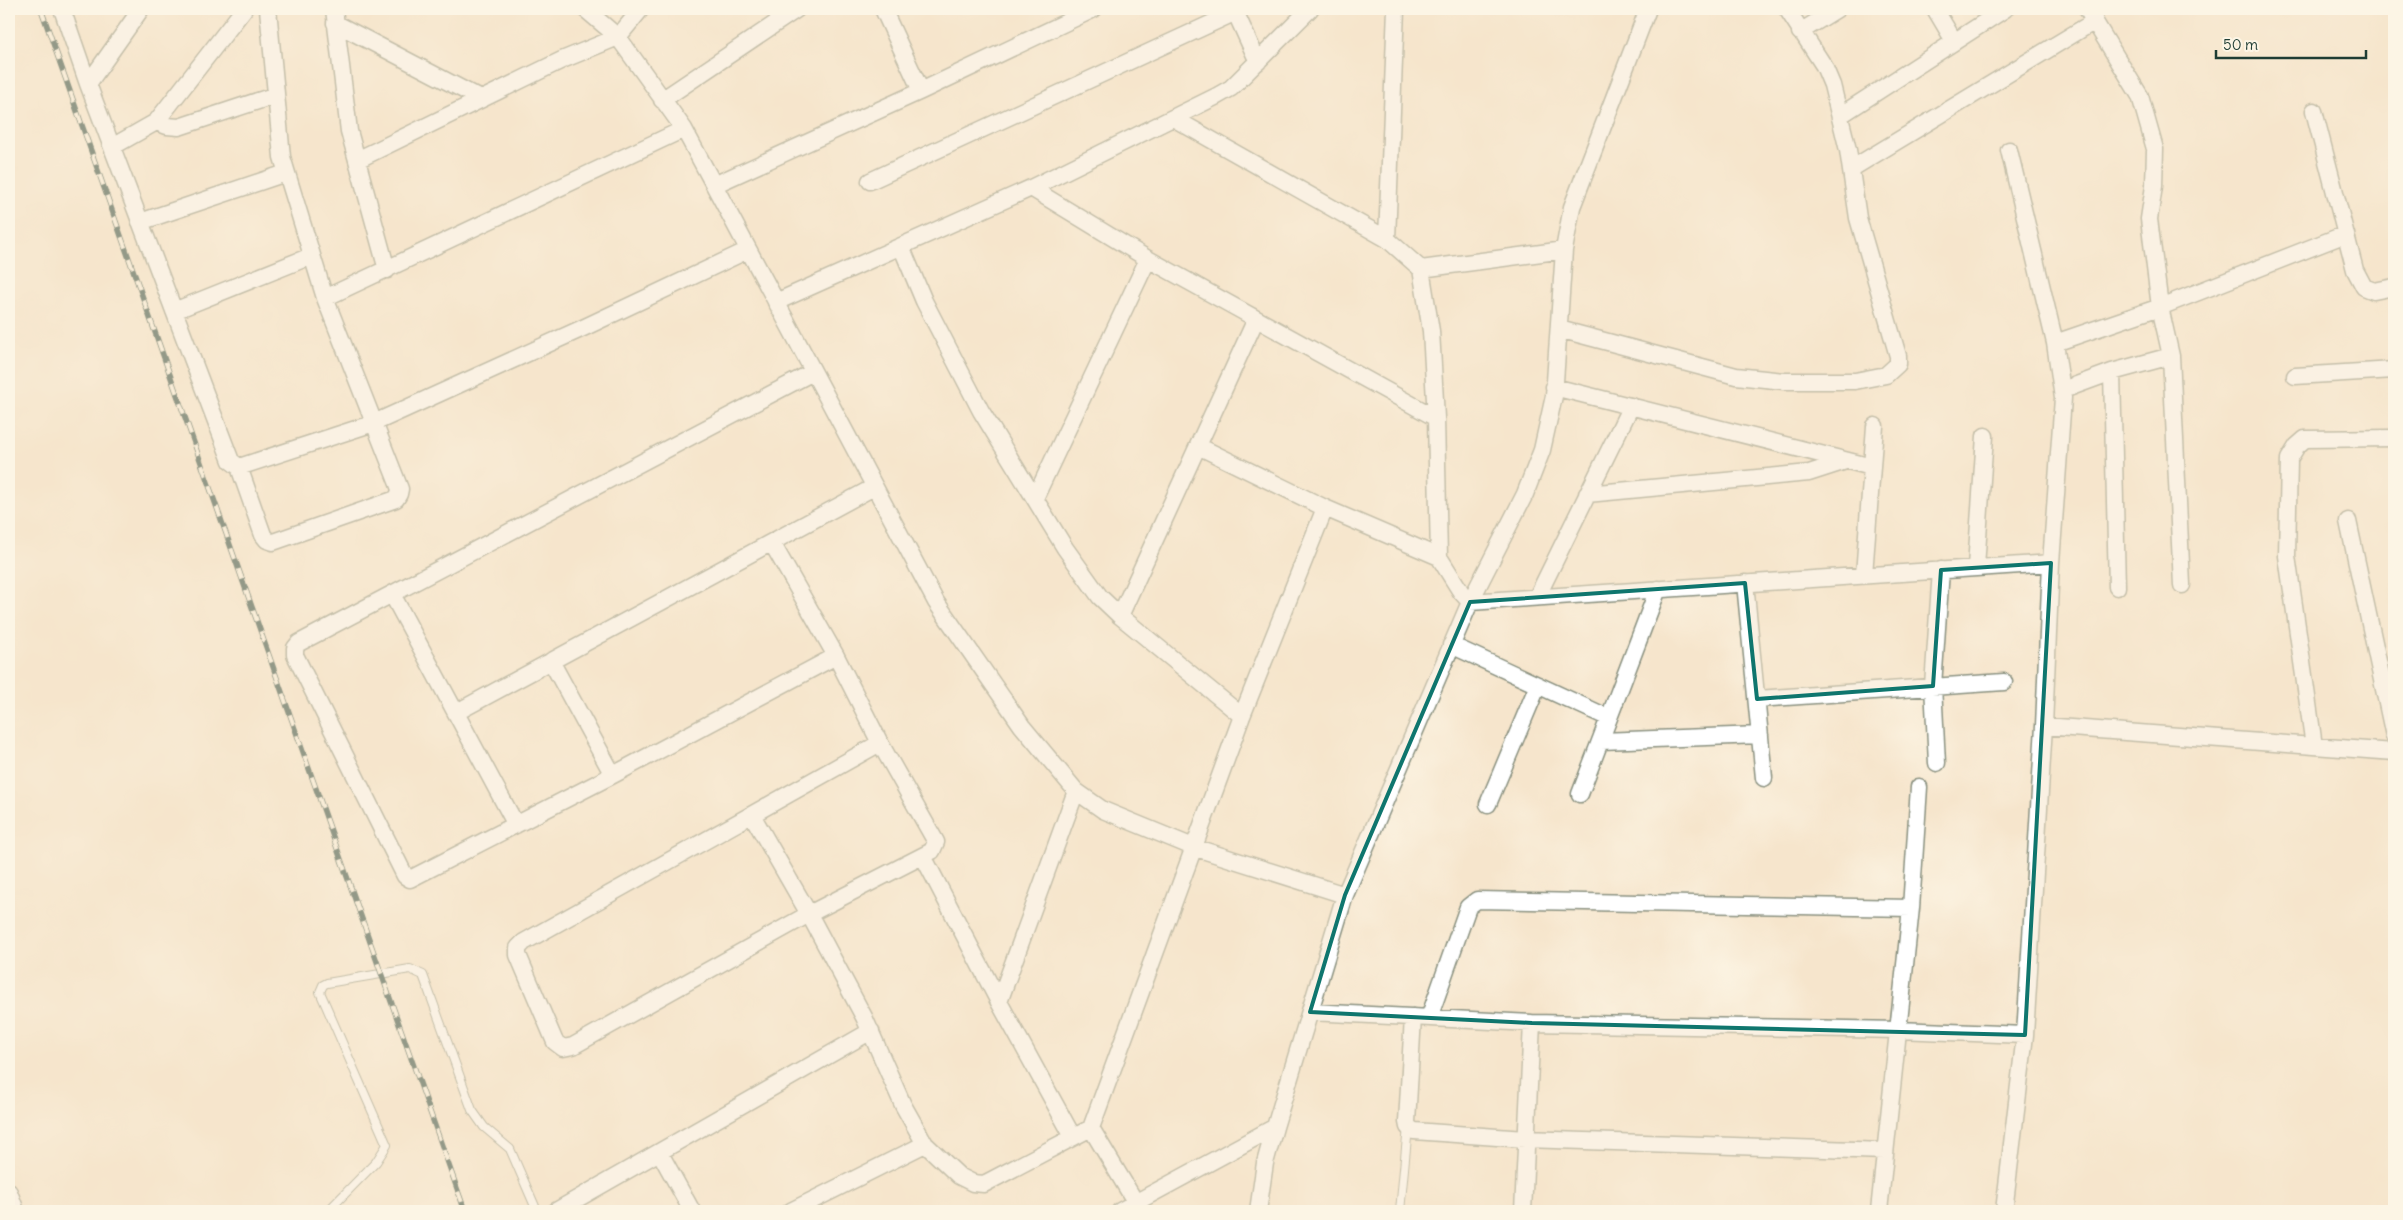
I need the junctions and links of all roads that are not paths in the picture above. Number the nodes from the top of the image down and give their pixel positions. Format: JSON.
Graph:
{"nodes":[{"id":1,"x":62,"y":9,"type":"edge"},
{"id":2,"x":141,"y":9,"type":"edge"},
{"id":3,"x":244,"y":9,"type":"edge"},
{"id":4,"x":268,"y":9,"type":"edge"},
{"id":5,"x":585,"y":9,"type":"edge"},
{"id":6,"x":641,"y":9,"type":"edge"},
{"id":7,"x":797,"y":9,"type":"edge"},
{"id":8,"x":883,"y":9,"type":"edge"},
{"id":9,"x":1094,"y":9,"type":"edge"},
{"id":10,"x":1310,"y":9,"type":"edge"},
{"id":11,"x":1396,"y":9,"type":"edge"},
{"id":12,"x":1648,"y":9,"type":"edge"},
{"id":13,"x":1787,"y":9,"type":"edge"},
{"id":14,"x":1837,"y":9,"type":"edge"},
{"id":15,"x":1935,"y":9,"type":"edge"},
{"id":16,"x":2005,"y":9,"type":"edge"},
{"id":17,"x":1235,"y":11,"type":"edge"},
{"id":18,"x":2091,"y":15,"type":"edge"},
{"id":19,"x":334,"y":16,"type":"edge"},
{"id":20,"x":1800,"y":32,"type":"junction"},
{"id":21,"x":618,"y":37,"type":"junction"},
{"id":22,"x":1954,"y":41,"type":"junction"},
{"id":23,"x":1258,"y":62,"type":"junction"},
{"id":24,"x":88,"y":84,"type":"junction"},
{"id":25,"x":921,"y":92,"type":"junction"},
{"id":26,"x":276,"y":95,"type":"junction"},
{"id":27,"x":481,"y":99,"type":"junction"},
{"id":28,"x":662,"y":100,"type":"junction"},
{"id":29,"x":2314,"y":111,"type":"dead end"},
{"id":30,"x":1841,"y":115,"type":"junction"},
{"id":31,"x":1173,"y":118,"type":"junction"},
{"id":32,"x":156,"y":122,"type":"junction"},
{"id":33,"x":684,"y":128,"type":"junction"},
{"id":34,"x":112,"y":146,"type":"junction"},
{"id":35,"x":2009,"y":150,"type":"dead end"},
{"id":36,"x":357,"y":160,"type":"junction"},
{"id":37,"x":1851,"y":169,"type":"junction"},
{"id":38,"x":286,"y":173,"type":"junction"},
{"id":39,"x":870,"y":181,"type":"dead end"},
{"id":40,"x":714,"y":185,"type":"junction"},
{"id":41,"x":1031,"y":188,"type":"junction"},
{"id":42,"x":140,"y":222,"type":"junction"},
{"id":43,"x":2346,"y":234,"type":"junction"},
{"id":44,"x":1387,"y":239,"type":"junction"},
{"id":45,"x":901,"y":246,"type":"junction"},
{"id":46,"x":748,"y":250,"type":"junction"},
{"id":47,"x":1564,"y":250,"type":"junction"},
{"id":48,"x":310,"y":256,"type":"junction"},
{"id":49,"x":1148,"y":259,"type":"junction"},
{"id":50,"x":1421,"y":269,"type":"junction"},
{"id":51,"x":387,"y":270,"type":"junction"},
{"id":52,"x":2394,"y":287,"type":"edge"},
{"id":53,"x":324,"y":298,"type":"junction"},
{"id":54,"x":776,"y":302,"type":"junction"},
{"id":55,"x":2160,"y":307,"type":"junction"},
{"id":56,"x":174,"y":311,"type":"junction"},
{"id":57,"x":1256,"y":318,"type":"junction"},
{"id":58,"x":1558,"y":329,"type":"junction"},
{"id":59,"x":2055,"y":343,"type":"junction"},
{"id":60,"x":2172,"y":356,"type":"junction"},
{"id":61,"x":2394,"y":370,"type":"edge"},
{"id":62,"x":813,"y":372,"type":"junction"},
{"id":63,"x":2112,"y":372,"type":"junction"},
{"id":64,"x":2294,"y":376,"type":"dead end"},
{"id":65,"x":1554,"y":387,"type":"junction"},
{"id":66,"x":2063,"y":390,"type":"junction"},
{"id":67,"x":1631,"y":406,"type":"junction"},
{"id":68,"x":1436,"y":418,"type":"junction"},
{"id":69,"x":374,"y":423,"type":"junction"},
{"id":70,"x":1875,"y":426,"type":"dead end"},
{"id":71,"x":1984,"y":436,"type":"dead end"},
{"id":72,"x":2394,"y":438,"type":"edge"},
{"id":73,"x":1198,"y":446,"type":"junction"},
{"id":74,"x":1846,"y":461,"type":"junction"},
{"id":75,"x":1872,"y":467,"type":"junction"},
{"id":76,"x":239,"y":468,"type":"junction"},
{"id":77,"x":874,"y":487,"type":"junction"},
{"id":78,"x":1588,"y":494,"type":"junction"},
{"id":79,"x":1035,"y":498,"type":"junction"},
{"id":80,"x":1325,"y":508,"type":"junction"},
{"id":81,"x":2348,"y":521,"type":"dead end"},
{"id":82,"x":772,"y":544,"type":"junction"},
{"id":83,"x":1439,"y":557,"type":"junction"},
{"id":84,"x":2051,"y":563,"type":"junction"},
{"id":85,"x":1976,"y":567,"type":"junction"},
{"id":86,"x":1941,"y":570,"type":"junction"},
{"id":87,"x":1864,"y":575,"type":"junction"},
{"id":88,"x":1745,"y":583,"type":"junction"},
{"id":89,"x":2182,"y":585,"type":"dead end"},
{"id":90,"x":2117,"y":587,"type":"dead end"},
{"id":91,"x":1658,"y":588,"type":"junction"},
{"id":92,"x":392,"y":594,"type":"junction"},
{"id":93,"x":1537,"y":597,"type":"junction"},
{"id":94,"x":1470,"y":602,"type":"junction"},
{"id":95,"x":1120,"y":616,"type":"junction"},
{"id":96,"x":1451,"y":645,"type":"junction"},
{"id":97,"x":836,"y":656,"type":"junction"},
{"id":98,"x":551,"y":662,"type":"junction"},
{"id":99,"x":2004,"y":682,"type":"dead end"},
{"id":100,"x":1538,"y":685,"type":"junction"},
{"id":101,"x":1933,"y":686,"type":"junction"},
{"id":102,"x":1757,"y":700,"type":"junction"},
{"id":103,"x":457,"y":712,"type":"junction"},
{"id":104,"x":1242,"y":716,"type":"junction"},
{"id":105,"x":1609,"y":718,"type":"junction"},
{"id":106,"x":2044,"y":726,"type":"junction"},
{"id":107,"x":1760,"y":735,"type":"junction"},
{"id":108,"x":2394,"y":736,"type":"edge"},
{"id":109,"x":1601,"y":741,"type":"junction"},
{"id":110,"x":880,"y":744,"type":"junction"},
{"id":111,"x":2314,"y":746,"type":"junction"},
{"id":112,"x":2394,"y":752,"type":"edge"},
{"id":113,"x":1937,"y":763,"type":"dead end"},
{"id":114,"x":613,"y":775,"type":"junction"},
{"id":115,"x":1764,"y":778,"type":"dead end"},
{"id":116,"x":1918,"y":787,"type":"dead end"},
{"id":117,"x":1076,"y":790,"type":"junction"},
{"id":118,"x":1580,"y":794,"type":"dead end"},
{"id":119,"x":1488,"y":804,"type":"dead end"},
{"id":120,"x":752,"y":815,"type":"junction"},
{"id":121,"x":516,"y":825,"type":"junction"},
{"id":122,"x":1193,"y":847,"type":"junction"},
{"id":123,"x":923,"y":856,"type":"junction"},
{"id":124,"x":1345,"y":895,"type":"junction"},
{"id":125,"x":1911,"y":908,"type":"junction"},
{"id":126,"x":809,"y":914,"type":"junction"},
{"id":127,"x":999,"y":1002,"type":"junction"},
{"id":128,"x":1310,"y":1012,"type":"junction"},
{"id":129,"x":1421,"y":1017,"type":"junction"},
{"id":130,"x":1532,"y":1023,"type":"junction"},
{"id":131,"x":1898,"y":1030,"type":"junction"},
{"id":132,"x":871,"y":1031,"type":"junction"},
{"id":133,"x":2026,"y":1035,"type":"junction"},
{"id":134,"x":1275,"y":1127,"type":"junction"},
{"id":135,"x":1091,"y":1128,"type":"junction"},
{"id":136,"x":1408,"y":1128,"type":"junction"},
{"id":137,"x":1073,"y":1137,"type":"junction"},
{"id":138,"x":1525,"y":1139,"type":"junction"},
{"id":139,"x":926,"y":1144,"type":"junction"},
{"id":140,"x":1885,"y":1150,"type":"junction"},
{"id":141,"x":660,"y":1152,"type":"junction"},
{"id":142,"x":9,"y":1192,"type":"edge"},
{"id":143,"x":1136,"y":1203,"type":"junction"},
{"id":144,"x":16,"y":1211,"type":"edge"},
{"id":145,"x":328,"y":1211,"type":"edge"},
{"id":146,"x":537,"y":1211,"type":"edge"},
{"id":147,"x":556,"y":1211,"type":"edge"},
{"id":148,"x":692,"y":1211,"type":"edge"},
{"id":149,"x":791,"y":1211,"type":"edge"},
{"id":150,"x":1120,"y":1211,"type":"edge"},
{"id":151,"x":1258,"y":1211,"type":"edge"},
{"id":152,"x":1400,"y":1211,"type":"edge"},
{"id":153,"x":1523,"y":1211,"type":"edge"},
{"id":154,"x":1879,"y":1211,"type":"edge"},
{"id":155,"x":2004,"y":1211,"type":"edge"}],
"edges":[{"from":1,"to":24,"type":"street"},
{"from":2,"to":24,"type":"street"},
{"from":3,"to":32,"type":"street"},
{"from":4,"to":26,"type":"street"},
{"from":5,"to":21,"type":"street"},
{"from":6,"to":21,"type":"street"},
{"from":7,"to":28,"type":"street"},
{"from":8,"to":25,"type":"street"},
{"from":9,"to":25,"type":"street"},
{"from":10,"to":23,"type":"street"},
{"from":11,"to":44,"type":"street"},
{"from":12,"to":47,"type":"street"},
{"from":13,"to":20,"type":"street"},
{"from":14,"to":20,"type":"street"},
{"from":15,"to":22,"type":"street"},
{"from":16,"to":22,"type":"street"},
{"from":17,"to":23,"type":"street"},
{"from":17,"to":39,"type":"street"},
{"from":18,"to":37,"type":"street"},
{"from":18,"to":55,"type":"street"},
{"from":19,"to":27,"type":"street"},
{"from":19,"to":36,"type":"street"},
{"from":20,"to":30,"type":"street"},
{"from":21,"to":27,"type":"street"},
{"from":21,"to":28,"type":"street"},
{"from":22,"to":30,"type":"street"},
{"from":23,"to":31,"type":"street"},
{"from":24,"to":34,"type":"street"},
{"from":25,"to":40,"type":"street"},
{"from":26,"to":32,"type":"street"},
{"from":26,"to":38,"type":"street"},
{"from":27,"to":36,"type":"street"},
{"from":28,"to":33,"type":"street"},
{"from":29,"to":43,"type":"street"},
{"from":30,"to":37,"type":"street"},
{"from":31,"to":41,"type":"street"},
{"from":31,"to":44,"type":"street"},
{"from":32,"to":34,"type":"street"},
{"from":33,"to":40,"type":"street"},
{"from":33,"to":51,"type":"street"},
{"from":34,"to":42,"type":"street"},
{"from":35,"to":59,"type":"street"},
{"from":36,"to":51,"type":"street"},
{"from":37,"to":58,"type":"street"},
{"from":38,"to":42,"type":"street"},
{"from":38,"to":48,"type":"street"},
{"from":40,"to":46,"type":"street"},
{"from":41,"to":45,"type":"street"},
{"from":41,"to":49,"type":"street"},
{"from":42,"to":56,"type":"street"},
{"from":43,"to":52,"type":"street"},
{"from":43,"to":55,"type":"street"},
{"from":44,"to":50,"type":"street"},
{"from":45,"to":54,"type":"street"},
{"from":45,"to":79,"type":"street"},
{"from":46,"to":54,"type":"street"},
{"from":46,"to":69,"type":"street"},
{"from":47,"to":50,"type":"street"},
{"from":47,"to":58,"type":"street"},
{"from":48,"to":53,"type":"street"},
{"from":48,"to":56,"type":"street"},
{"from":49,"to":57,"type":"street"},
{"from":49,"to":79,"type":"street"},
{"from":50,"to":68,"type":"street"},
{"from":51,"to":53,"type":"street"},
{"from":53,"to":69,"type":"street"},
{"from":54,"to":62,"type":"street"},
{"from":55,"to":59,"type":"street"},
{"from":55,"to":60,"type":"street"},
{"from":56,"to":76,"type":"street"},
{"from":57,"to":68,"type":"street"},
{"from":57,"to":73,"type":"street"},
{"from":58,"to":65,"type":"street"},
{"from":59,"to":66,"type":"street"},
{"from":60,"to":63,"type":"street"},
{"from":60,"to":89,"type":"street"},
{"from":61,"to":64,"type":"street"},
{"from":62,"to":77,"type":"street"},
{"from":62,"to":92,"type":"street"},
{"from":63,"to":66,"type":"street"},
{"from":63,"to":90,"type":"street"},
{"from":65,"to":67,"type":"street"},
{"from":65,"to":94,"type":"street"},
{"from":66,"to":84,"type":"street"},
{"from":67,"to":74,"type":"street"},
{"from":67,"to":78,"type":"street"},
{"from":68,"to":83,"type":"street"},
{"from":69,"to":76,"type":"street"},
{"from":69,"to":76,"type":"street"},
{"from":70,"to":75,"type":"street"},
{"from":71,"to":85,"type":"street"},
{"from":72,"to":111,"type":"street"},
{"from":73,"to":80,"type":"street"},
{"from":73,"to":95,"type":"street"},
{"from":74,"to":75,"type":"street"},
{"from":74,"to":78,"type":"street"},
{"from":75,"to":87,"type":"street"},
{"from":77,"to":82,"type":"street"},
{"from":77,"to":117,"type":"street"},
{"from":78,"to":93,"type":"street"},
{"from":79,"to":95,"type":"street"},
{"from":80,"to":83,"type":"street"},
{"from":80,"to":104,"type":"street"},
{"from":81,"to":108,"type":"street"},
{"from":82,"to":97,"type":"street"},
{"from":82,"to":98,"type":"street"},
{"from":83,"to":94,"type":"street"},
{"from":84,"to":85,"type":"street"},
{"from":84,"to":106,"type":"street"},
{"from":85,"to":86,"type":"street"},
{"from":86,"to":87,"type":"street"},
{"from":86,"to":101,"type":"street"},
{"from":87,"to":88,"type":"street"},
{"from":88,"to":91,"type":"street"},
{"from":88,"to":102,"type":"street"},
{"from":91,"to":93,"type":"street"},
{"from":91,"to":105,"type":"street"},
{"from":92,"to":103,"type":"street"},
{"from":92,"to":121,"type":"street"},
{"from":93,"to":94,"type":"street"},
{"from":94,"to":96,"type":"street"},
{"from":95,"to":104,"type":"street"},
{"from":96,"to":100,"type":"street"},
{"from":96,"to":124,"type":"street"},
{"from":97,"to":110,"type":"street"},
{"from":97,"to":114,"type":"street"},
{"from":98,"to":103,"type":"street"},
{"from":98,"to":114,"type":"street"},
{"from":99,"to":101,"type":"street"},
{"from":100,"to":105,"type":"street"},
{"from":100,"to":119,"type":"street"},
{"from":101,"to":102,"type":"street"},
{"from":101,"to":113,"type":"street"},
{"from":102,"to":107,"type":"street"},
{"from":103,"to":121,"type":"street"},
{"from":104,"to":122,"type":"street"},
{"from":105,"to":109,"type":"street"},
{"from":106,"to":111,"type":"street"},
{"from":106,"to":133,"type":"street"},
{"from":107,"to":109,"type":"street"},
{"from":107,"to":115,"type":"street"},
{"from":109,"to":118,"type":"street"},
{"from":110,"to":120,"type":"street"},
{"from":110,"to":123,"type":"street"},
{"from":111,"to":112,"type":"street"},
{"from":114,"to":121,"type":"street"},
{"from":116,"to":125,"type":"street"},
{"from":117,"to":122,"type":"street"},
{"from":117,"to":127,"type":"street"},
{"from":120,"to":126,"type":"street"},
{"from":120,"to":126,"type":"street"},
{"from":122,"to":124,"type":"street"},
{"from":122,"to":135,"type":"street"},
{"from":123,"to":126,"type":"street"},
{"from":123,"to":127,"type":"street"},
{"from":124,"to":128,"type":"street"},
{"from":125,"to":129,"type":"street"},
{"from":125,"to":131,"type":"street"},
{"from":126,"to":132,"type":"street"},
{"from":127,"to":137,"type":"street"},
{"from":128,"to":129,"type":"street"},
{"from":128,"to":134,"type":"street"},
{"from":129,"to":130,"type":"street"},
{"from":129,"to":136,"type":"street"},
{"from":130,"to":131,"type":"street"},
{"from":130,"to":138,"type":"street"},
{"from":131,"to":133,"type":"street"},
{"from":131,"to":140,"type":"street"},
{"from":132,"to":139,"type":"street"},
{"from":132,"to":141,"type":"street"},
{"from":133,"to":155,"type":"street"},
{"from":134,"to":143,"type":"street"},
{"from":134,"to":151,"type":"street"},
{"from":135,"to":137,"type":"street"},
{"from":135,"to":143,"type":"street"},
{"from":136,"to":138,"type":"street"},
{"from":136,"to":152,"type":"lane"},
{"from":137,"to":139,"type":"street"},
{"from":138,"to":140,"type":"street"},
{"from":138,"to":153,"type":"street"},
{"from":139,"to":149,"type":"street"},
{"from":140,"to":154,"type":"street"},
{"from":141,"to":147,"type":"street"},
{"from":141,"to":148,"type":"street"},
{"from":142,"to":144,"type":"street"},
{"from":143,"to":150,"type":"street"},
{"from":145,"to":146,"type":"lane"}]}
